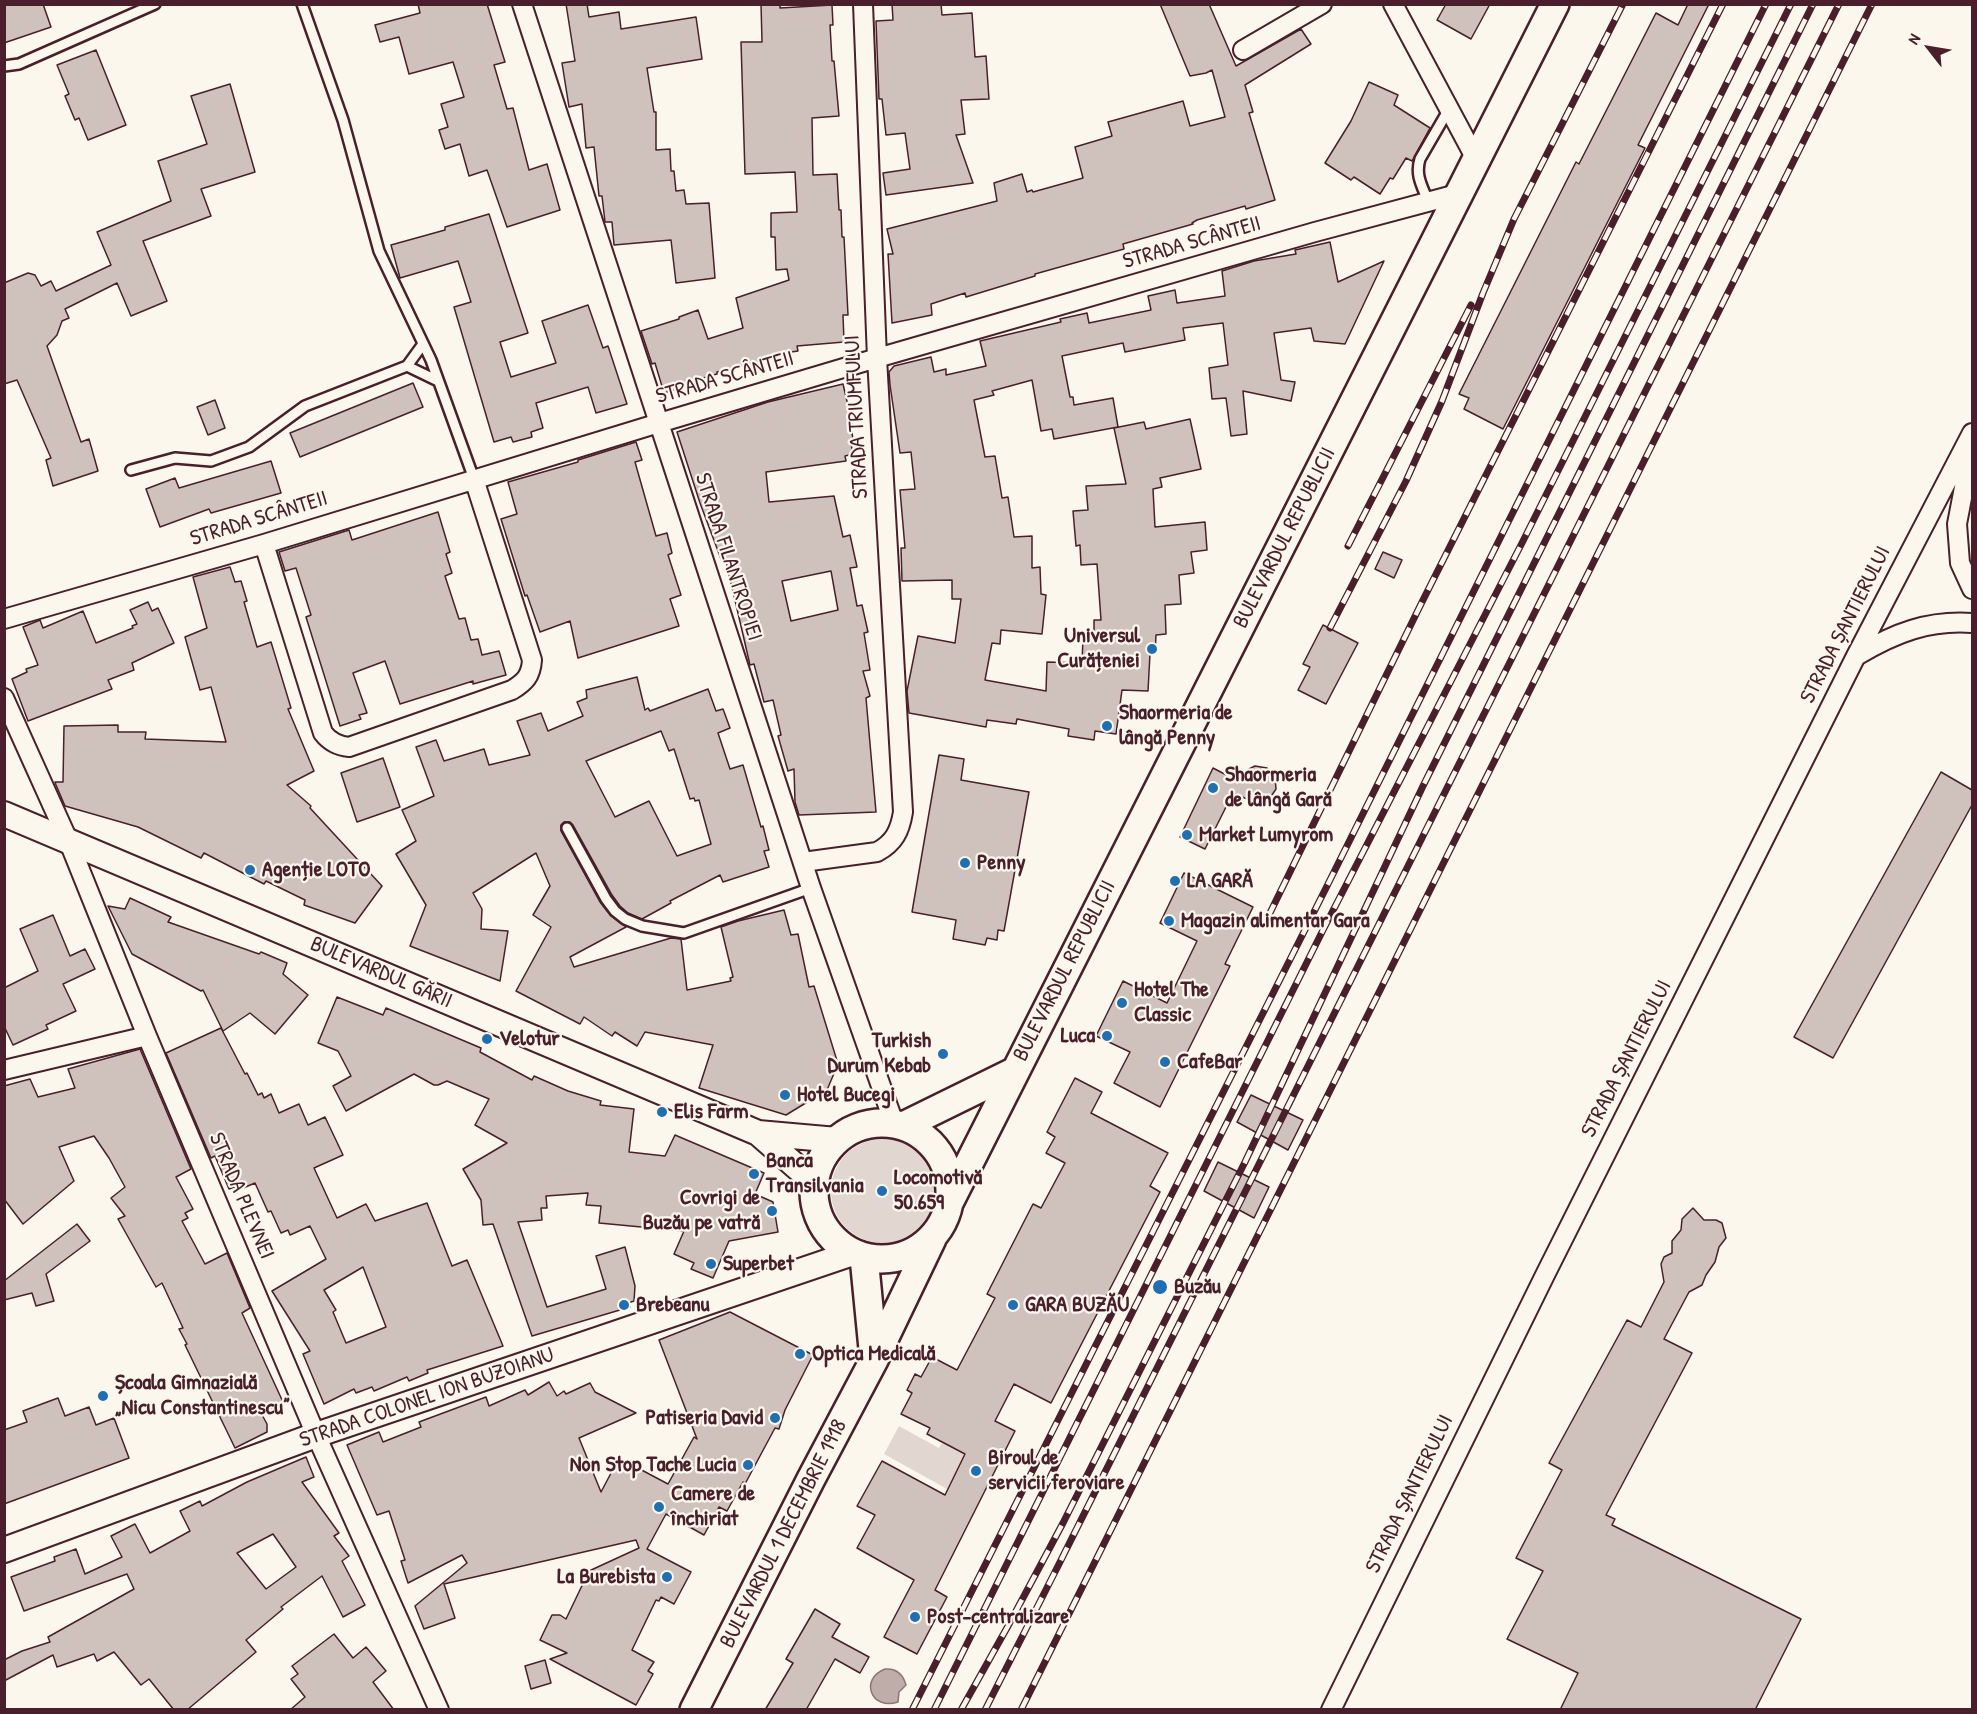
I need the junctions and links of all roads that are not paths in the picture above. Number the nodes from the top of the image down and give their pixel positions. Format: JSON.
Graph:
{"nodes":[{"id":1,"x":154,"y":4,"type":"edge"},
{"id":2,"x":302,"y":4,"type":"edge"},
{"id":3,"x":522,"y":4,"type":"edge"},
{"id":4,"x":863,"y":4,"type":"edge"},
{"id":5,"x":1322,"y":4,"type":"edge"},
{"id":6,"x":1394,"y":4,"type":"edge"},
{"id":7,"x":1555,"y":4,"type":"edge"},
{"id":8,"x":1243,"y":50,"type":"dead end"},
{"id":9,"x":4,"y":66,"type":"edge"},
{"id":10,"x":1449,"y":108,"type":"junction"},
{"id":11,"x":1477,"y":161,"type":"junction"},
{"id":12,"x":1461,"y":193,"type":"junction"},
{"id":13,"x":1428,"y":201,"type":"junction"},
{"id":14,"x":423,"y":344,"type":"junction"},
{"id":15,"x":877,"y":358,"type":"junction"},
{"id":16,"x":407,"y":366,"type":"junction"},
{"id":17,"x":438,"y":381,"type":"junction"},
{"id":18,"x":659,"y":423,"type":"junction"},
{"id":19,"x":1972,"y":433,"type":"edge"},
{"id":20,"x":1972,"y":443,"type":"edge"},
{"id":21,"x":131,"y":470,"type":"dead end"},
{"id":22,"x":474,"y":479,"type":"junction"},
{"id":23,"x":264,"y":544,"type":"junction"},
{"id":24,"x":1972,"y":589,"type":"edge"},
{"id":25,"x":4,"y":619,"type":"edge"},
{"id":26,"x":1972,"y":623,"type":"edge"},
{"id":27,"x":1856,"y":656,"type":"junction"},
{"id":28,"x":4,"y":698,"type":"edge"},
{"id":29,"x":4,"y":814,"type":"edge"},
{"id":30,"x":567,"y":828,"type":"dead end"},
{"id":31,"x":68,"y":840,"type":"junction"},
{"id":32,"x":803,"y":862,"type":"junction"},
{"id":33,"x":811,"y":888,"type":"junction"},
{"id":34,"x":147,"y":1036,"type":"junction"},
{"id":35,"x":4,"y":1070,"type":"edge"},
{"id":36,"x":1015,"y":1071,"type":"junction"},
{"id":37,"x":898,"y":1124,"type":"junction"},
{"id":38,"x":758,"y":1133,"type":"junction"},
{"id":39,"x":837,"y":1140,"type":"junction"},
{"id":40,"x":815,"y":1183,"type":"junction"},
{"id":41,"x":950,"y":1201,"type":"junction"},
{"id":42,"x":932,"y":1239,"type":"junction"},
{"id":43,"x":859,"y":1255,"type":"junction"},
{"id":44,"x":874,"y":1360,"type":"junction"},
{"id":45,"x":316,"y":1435,"type":"junction"},
{"id":46,"x":4,"y":1550,"type":"edge"},
{"id":47,"x":439,"y":1710,"type":"edge"},
{"id":48,"x":694,"y":1710,"type":"edge"},
{"id":49,"x":1331,"y":1710,"type":"edge"}],
"edges":[{"from":1,"to":9,"type":"lane"},
{"from":2,"to":14,"type":"lane"},
{"from":3,"to":18,"type":"street","name":"STRADA FILANTROPIEI"},
{"from":4,"to":15,"type":"street","name":"STRADA TRIUMFULUI"},
{"from":5,"to":8,"type":"street"},
{"from":6,"to":10,"type":"street"},
{"from":7,"to":11,"type":"main road","name":"BULEVARDUL REPUBLICII"},
{"from":10,"to":11,"type":"street"},
{"from":10,"to":13,"type":"lane"},
{"from":11,"to":12,"type":"main road","name":"BULEVARDUL REPUBLICII"},
{"from":12,"to":13,"type":"street","name":"STRADA SCÂNTEII"},
{"from":12,"to":36,"type":"main road","name":"BULEVARDUL REPUBLICII"},
{"from":13,"to":15,"type":"street","name":"STRADA SCÂNTEII"},
{"from":14,"to":16,"type":"lane"},
{"from":14,"to":17,"type":"lane"},
{"from":15,"to":18,"type":"street","name":"STRADA SCÂNTEII"},
{"from":15,"to":32,"type":"street","name":"STRADA TRIUMFULUI"},
{"from":16,"to":17,"type":"lane"},
{"from":16,"to":21,"type":"lane"},
{"from":17,"to":22,"type":"lane"},
{"from":18,"to":22,"type":"street","name":"STRADA SCÂNTEII"},
{"from":18,"to":32,"type":"street","name":"STRADA FILANTROPIEI"},
{"from":19,"to":27,"type":"street","name":"STRADA ȘANTIERULUI"},
{"from":20,"to":24,"type":"street"},
{"from":22,"to":23,"type":"street","name":"STRADA SCÂNTEII"},
{"from":22,"to":23,"type":"street"},
{"from":23,"to":25,"type":"street","name":"STRADA SCÂNTEII"},
{"from":26,"to":27,"type":"street"},
{"from":27,"to":49,"type":"street","name":"STRADA ȘANTIERULUI"},
{"from":28,"to":31,"type":"street","name":"STRADA PLEVNEI"},
{"from":29,"to":31,"type":"street","name":"BULEVARDUL GĂRII"},
{"from":30,"to":33,"type":"lane"},
{"from":31,"to":34,"type":"street","name":"STRADA PLEVNEI"},
{"from":31,"to":38,"type":"street","name":"BULEVARDUL GĂRII"},
{"from":32,"to":33,"type":"street","name":"STRADA FILANTROPIEI"},
{"from":33,"to":37,"type":"street","name":"STRADA FILANTROPIEI"},
{"from":34,"to":35,"type":"street"},
{"from":34,"to":45,"type":"street","name":"STRADA PLEVNEI"},
{"from":36,"to":37,"type":"main road","name":"BULEVARDUL REPUBLICII"},
{"from":36,"to":41,"type":"main road","name":"BULEVARDUL REPUBLICII"},
{"from":37,"to":39,"type":"main road"},
{"from":37,"to":41,"type":"main road"},
{"from":38,"to":39,"type":"street","name":"BULEVARDUL GĂRII"},
{"from":38,"to":40,"type":"street","name":"BULEVARDUL GĂRII"},
{"from":39,"to":40,"type":"main road"},
{"from":40,"to":43,"type":"main road"},
{"from":41,"to":42,"type":"main road"},
{"from":42,"to":43,"type":"main road"},
{"from":42,"to":44,"type":"main road","name":"BULEVARDUL 1 DECEMBRIE 1918"},
{"from":43,"to":44,"type":"main road"},
{"from":43,"to":45,"type":"street","name":"STRADA COLONEL ION BUZOIANU"},
{"from":44,"to":48,"type":"main road","name":"BULEVARDUL 1 DECEMBRIE 1918"},
{"from":45,"to":46,"type":"street","name":"STRADA COLONEL ION BUZOIANU"},
{"from":45,"to":47,"type":"street","name":"STRADA PLEVNEI"}]}
